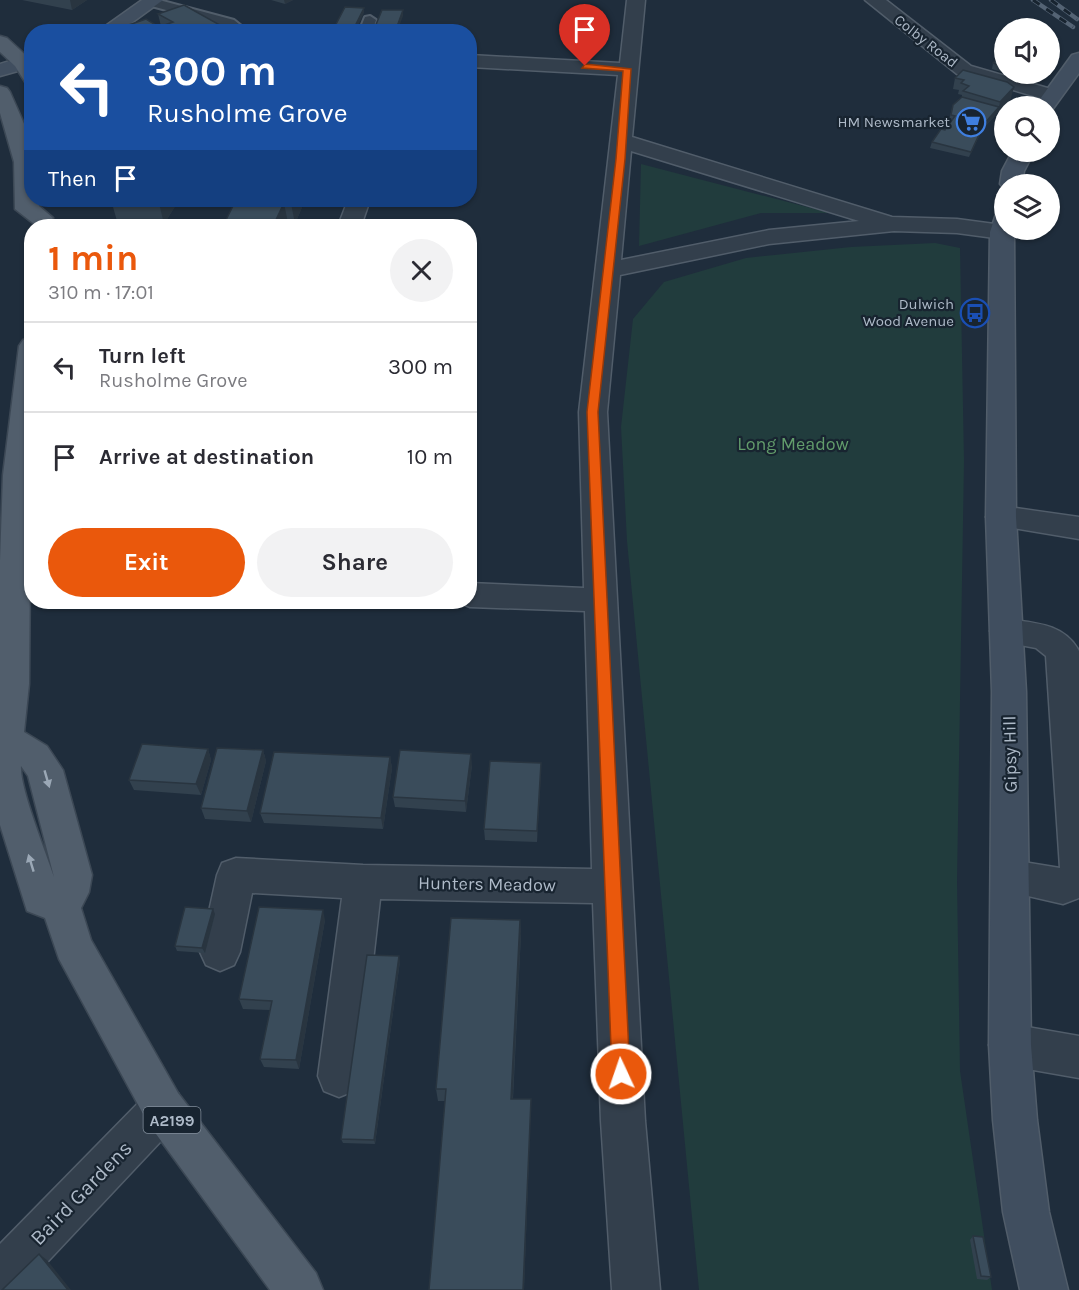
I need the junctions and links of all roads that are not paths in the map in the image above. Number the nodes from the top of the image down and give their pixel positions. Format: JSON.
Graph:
{"nodes":[{"id":1,"x":636,"y":0,"type":"edge"},
{"id":2,"x":874,"y":0,"type":"edge"},
{"id":3,"x":153,"y":1,"type":"edge"},
{"id":4,"x":118,"y":24,"type":"edge"},
{"id":5,"x":231,"y":24,"type":"edge"},
{"id":6,"x":0,"y":42,"type":"edge"},
{"id":7,"x":1079,"y":59,"type":"edge"},
{"id":8,"x":477,"y":61,"type":"edge"},
{"id":9,"x":24,"y":63,"type":"edge"},
{"id":10,"x":24,"y":68,"type":"edge"},
{"id":11,"x":627,"y":69,"type":"junction"},
{"id":12,"x":0,"y":70,"type":"edge"},
{"id":13,"x":0,"y":92,"type":"edge"},
{"id":14,"x":1034,"y":96,"type":"edge"},
{"id":15,"x":1052,"y":96,"type":"edge"},
{"id":16,"x":622,"y":141,"type":"junction"},
{"id":17,"x":24,"y":151,"type":"edge"},
{"id":18,"x":27,"y":207,"type":"edge"},
{"id":19,"x":46,"y":216,"type":"edge"},
{"id":20,"x":894,"y":224,"type":"junction"},
{"id":21,"x":994,"y":224,"type":"edge"},
{"id":22,"x":1004,"y":240,"type":"edge"},
{"id":23,"x":609,"y":270,"type":"junction"},
{"id":24,"x":24,"y":487,"type":"edge"},
{"id":25,"x":1001,"y":517,"type":"junction"},
{"id":26,"x":1079,"y":528,"type":"edge"},
{"id":27,"x":477,"y":595,"type":"edge"},
{"id":28,"x":599,"y":600,"type":"junction"},
{"id":29,"x":1006,"y":632,"type":"junction"},
{"id":30,"x":4,"y":740,"type":"edge"},
{"id":31,"x":1079,"y":867,"type":"edge"},
{"id":32,"x":1011,"y":877,"type":"junction"},
{"id":33,"x":1079,"y":877,"type":"edge"},
{"id":34,"x":363,"y":882,"type":"junction"},
{"id":35,"x":612,"y":886,"type":"junction"},
{"id":36,"x":220,"y":952,"type":"dead end"},
{"id":37,"x":1010,"y":1045,"type":"junction"},
{"id":38,"x":1079,"y":1058,"type":"edge"},
{"id":39,"x":339,"y":1076,"type":"dead end"},
{"id":40,"x":163,"y":1108,"type":"junction"},
{"id":41,"x":0,"y":1278,"type":"edge"},
{"id":42,"x":298,"y":1290,"type":"edge"},
{"id":43,"x":636,"y":1290,"type":"edge"},
{"id":44,"x":1044,"y":1290,"type":"edge"}],
"edges":[{"from":1,"to":11,"type":"street"},
{"from":2,"to":14,"type":"street","name":"Colby Road"},
{"from":3,"to":4,"type":"street"},
{"from":3,"to":5,"type":"lane"},
{"from":6,"to":9,"type":"main road"},
{"from":7,"to":15,"type":"street"},
{"from":8,"to":11,"type":"street"},
{"from":10,"to":12,"type":"street"},
{"from":11,"to":16,"type":"street"},
{"from":13,"to":17,"type":"main road"},
{"from":16,"to":20,"type":"street"},
{"from":16,"to":23,"type":"street"},
{"from":18,"to":19,"type":"main road"},
{"from":20,"to":21,"type":"street"},
{"from":20,"to":23,"type":"street"},
{"from":22,"to":25,"type":"street","name":"Gipsy Hill"},
{"from":23,"to":28,"type":"street"},
{"from":24,"to":30,"type":"main road","number":"A2199"},
{"from":25,"to":26,"type":"street"},
{"from":25,"to":29,"type":"street","name":"Gipsy Hill"},
{"from":27,"to":28,"type":"street"},
{"from":28,"to":35,"type":"street"},
{"from":29,"to":31,"type":"street"},
{"from":29,"to":32,"type":"street","name":"Gipsy Hill"},
{"from":30,"to":40,"type":"main road","number":"A2199"},
{"from":32,"to":33,"type":"street"},
{"from":32,"to":37,"type":"street","name":"Gipsy Hill"},
{"from":34,"to":35,"type":"street","name":"Hunters Meadow"},
{"from":34,"to":36,"type":"street","name":"Hunters Meadow"},
{"from":34,"to":39,"type":"street"},
{"from":35,"to":43,"type":"street"},
{"from":37,"to":38,"type":"street"},
{"from":37,"to":44,"type":"street","name":"Gipsy Hill"},
{"from":40,"to":41,"type":"street","name":"Baird Gardens"},
{"from":40,"to":42,"type":"main road","number":"A2199"}]}
